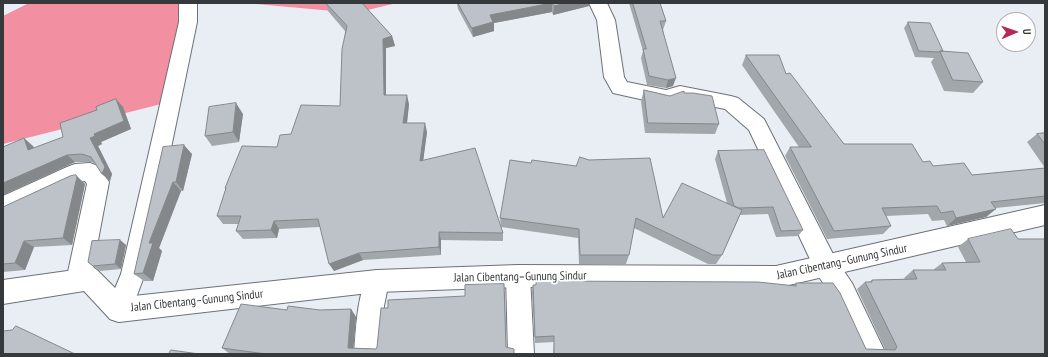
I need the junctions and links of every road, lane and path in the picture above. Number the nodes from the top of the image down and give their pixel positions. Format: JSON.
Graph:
{"nodes":[{"id":1,"x":188,"y":3,"type":"edge"},
{"id":2,"x":598,"y":3,"type":"edge"},
{"id":3,"x":7,"y":205,"type":"edge"},
{"id":4,"x":1045,"y":215,"type":"edge"},
{"id":5,"x":826,"y":266,"type":"junction"},
{"id":6,"x":518,"y":276,"type":"junction"},
{"id":7,"x":90,"y":279,"type":"junction"},
{"id":8,"x":377,"y":281,"type":"junction"},
{"id":9,"x":3,"y":292,"type":"edge"},
{"id":10,"x":119,"y":310,"type":"junction"},
{"id":11,"x":367,"y":354,"type":"edge"},
{"id":12,"x":521,"y":354,"type":"edge"},
{"id":13,"x":873,"y":354,"type":"edge"}],
"edges":[{"from":1,"to":10,"type":"street"},
{"from":2,"to":5,"type":"street"},
{"from":3,"to":7,"type":"street","name":"Jalan Cibentang–Gunung Sindur"},
{"from":4,"to":5,"type":"street","name":"Jalan Cibentang–Gunung Sindur"},
{"from":5,"to":6,"type":"street","name":"Jalan Cibentang–Gunung Sindur"},
{"from":5,"to":13,"type":"street"},
{"from":6,"to":8,"type":"street","name":"Jalan Cibentang–Gunung Sindur"},
{"from":6,"to":12,"type":"street"},
{"from":7,"to":9,"type":"street"},
{"from":7,"to":10,"type":"street","name":"Jalan Cibentang–Gunung Sindur"},
{"from":8,"to":10,"type":"street","name":"Jalan Cibentang–Gunung Sindur"},
{"from":8,"to":11,"type":"street"}]}
